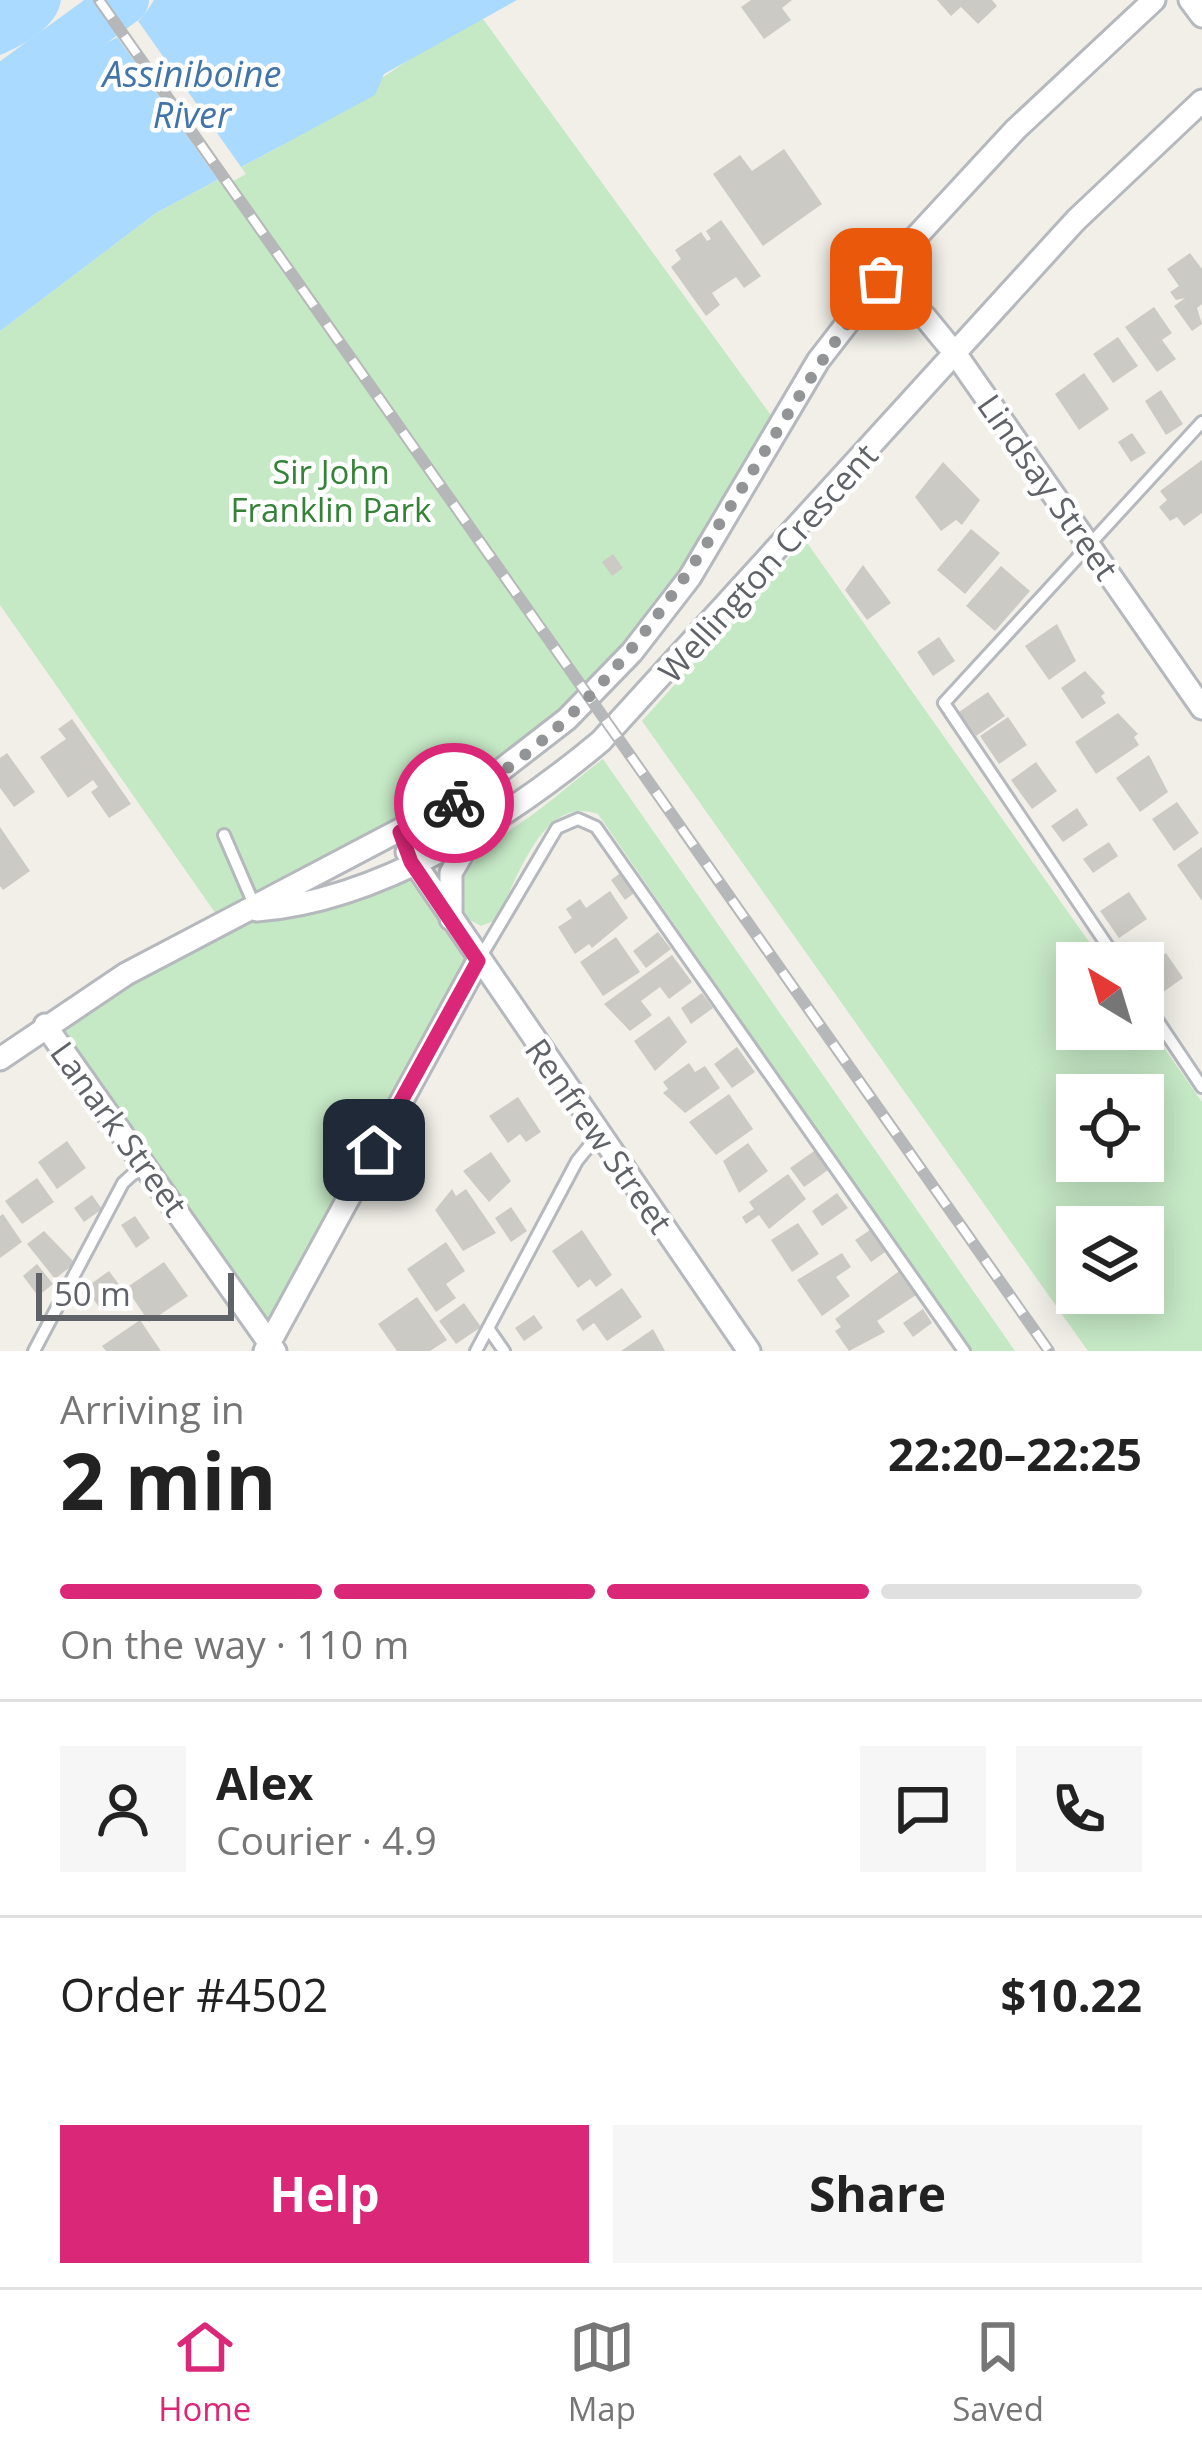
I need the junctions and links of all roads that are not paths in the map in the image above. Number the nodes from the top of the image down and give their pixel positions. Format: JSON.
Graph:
{"nodes":[{"id":1,"x":1154,"y":0,"type":"edge"},
{"id":2,"x":1190,"y":0,"type":"edge"},
{"id":3,"x":1202,"y":16,"type":"edge"},
{"id":4,"x":1202,"y":101,"type":"edge"},
{"id":5,"x":881,"y":279,"type":"junction"},
{"id":6,"x":957,"y":356,"type":"junction"},
{"id":7,"x":1202,"y":422,"type":"edge"},
{"id":8,"x":1089,"y":545,"type":"junction"},
{"id":9,"x":1202,"y":708,"type":"edge"},
{"id":10,"x":400,"y":832,"type":"junction"},
{"id":11,"x":476,"y":832,"type":"junction"},
{"id":12,"x":224,"y":835,"type":"dead end"},
{"id":13,"x":411,"y":862,"type":"junction"},
{"id":14,"x":256,"y":910,"type":"junction"},
{"id":15,"x":451,"y":920,"type":"junction"},
{"id":16,"x":1105,"y":942,"type":"edge"},
{"id":17,"x":478,"y":961,"type":"junction"},
{"id":18,"x":45,"y":1025,"type":"junction"},
{"id":19,"x":1164,"y":1030,"type":"edge"},
{"id":20,"x":0,"y":1059,"type":"edge"},
{"id":21,"x":1202,"y":1087,"type":"edge"},
{"id":22,"x":598,"y":1134,"type":"junction"},
{"id":23,"x":146,"y":1163,"type":"junction"},
{"id":24,"x":488,"y":1328,"type":"junction"},
{"id":25,"x":270,"y":1348,"type":"edge"},
{"id":26,"x":34,"y":1351,"type":"edge"},
{"id":27,"x":476,"y":1351,"type":"edge"},
{"id":28,"x":503,"y":1351,"type":"edge"},
{"id":29,"x":748,"y":1351,"type":"edge"},
{"id":30,"x":964,"y":1351,"type":"edge"}],
"edges":[{"from":1,"to":5,"type":"street","name":"Wellington Crescent"},
{"from":2,"to":3,"type":"street"},
{"from":4,"to":6,"type":"street","name":"Wellington Crescent"},
{"from":5,"to":6,"type":"street","name":"Lindsay Street"},
{"from":5,"to":10,"type":"street","name":"Wellington Crescent"},
{"from":6,"to":8,"type":"street","name":"Lindsay Street"},
{"from":6,"to":11,"type":"street","name":"Wellington Crescent"},
{"from":7,"to":8,"type":"lane"},
{"from":8,"to":9,"type":"street","name":"Lindsay Street"},
{"from":8,"to":16,"type":"lane"},
{"from":10,"to":13,"type":"street","name":"Renfrew Street"},
{"from":10,"to":14,"type":"street","name":"Wellington Crescent"},
{"from":11,"to":13,"type":"street","name":"Wellington Crescent"},
{"from":11,"to":15,"type":"street"},
{"from":12,"to":14,"type":"lane"},
{"from":13,"to":14,"type":"street","name":"Wellington Crescent"},
{"from":13,"to":15,"type":"street","name":"Renfrew Street"},
{"from":14,"to":18,"type":"street","name":"Wellington Crescent"},
{"from":15,"to":17,"type":"street","name":"Renfrew Street"},
{"from":17,"to":22,"type":"street","name":"Renfrew Street"},
{"from":17,"to":25,"type":"street"},
{"from":17,"to":30,"type":"lane"},
{"from":18,"to":20,"type":"street","name":"Wellington Crescent"},
{"from":18,"to":23,"type":"street","name":"Lanark Street"},
{"from":19,"to":21,"type":"lane"},
{"from":22,"to":24,"type":"lane"},
{"from":22,"to":29,"type":"street","name":"Renfrew Street"},
{"from":23,"to":25,"type":"street","name":"Lanark Street"},
{"from":23,"to":26,"type":"lane"},
{"from":24,"to":27,"type":"lane"},
{"from":24,"to":28,"type":"lane"}]}
